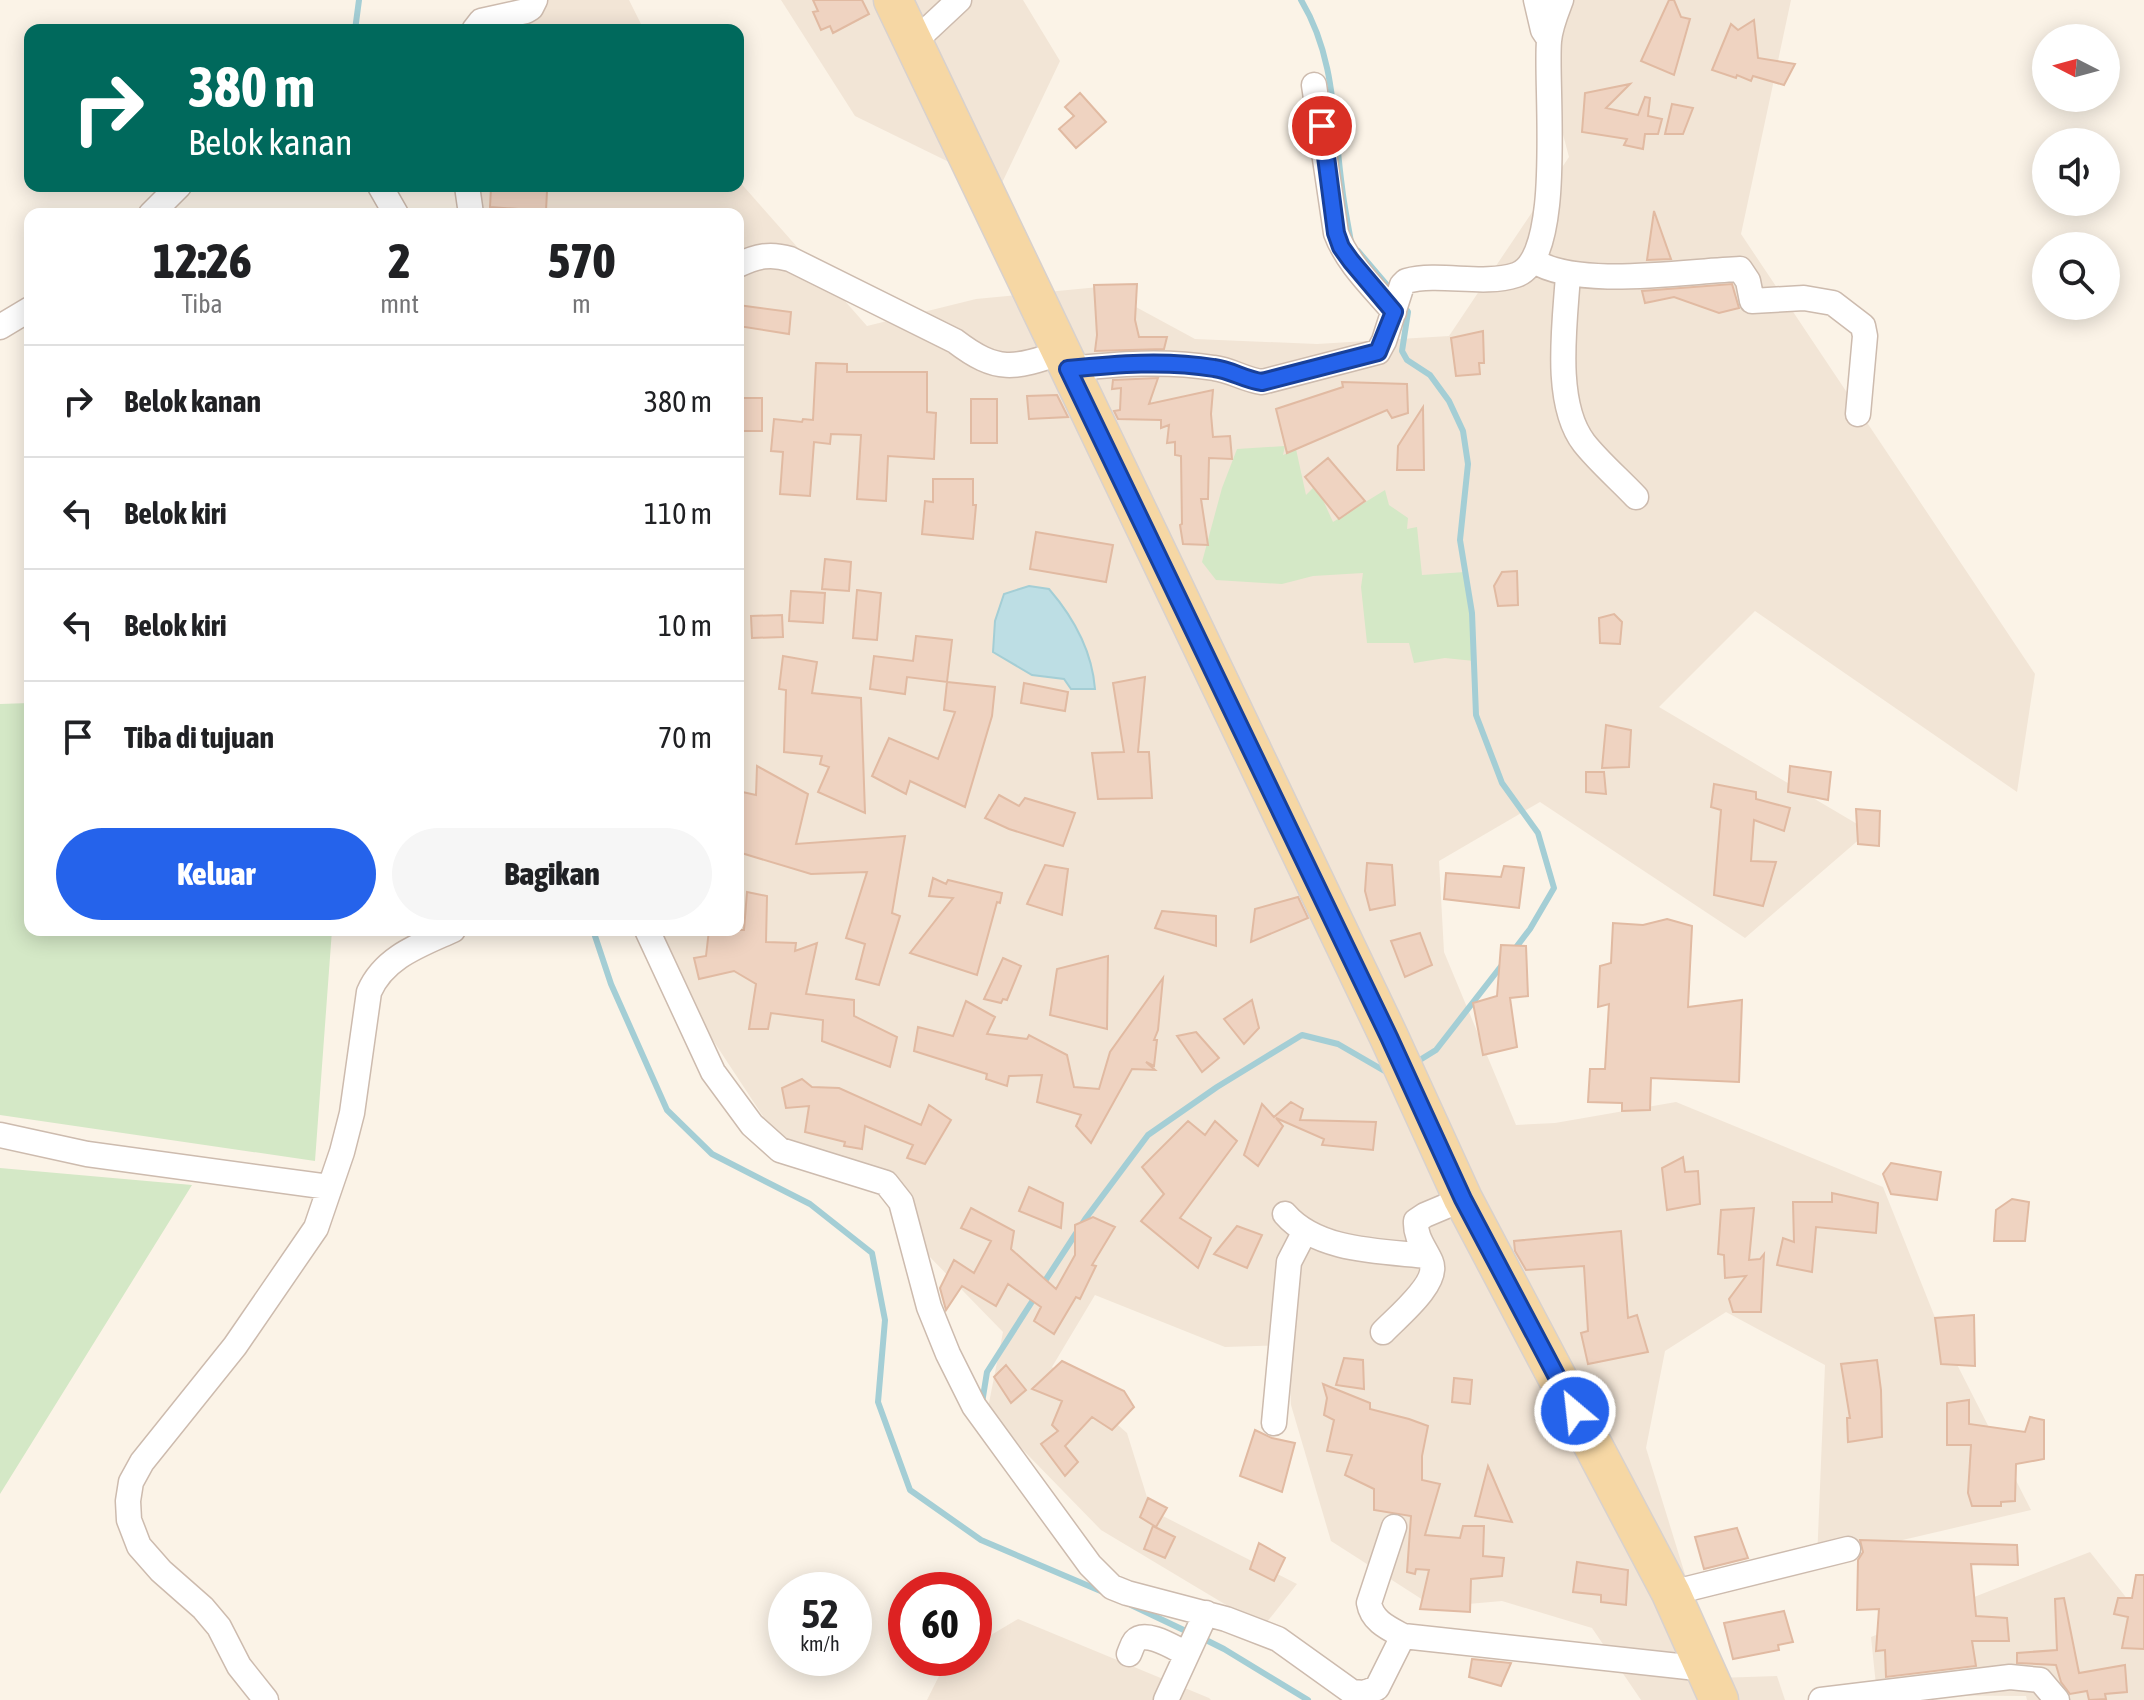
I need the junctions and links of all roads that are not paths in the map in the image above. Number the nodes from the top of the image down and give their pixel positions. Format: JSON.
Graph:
{"nodes":[{"id":1,"x":535,"y":0,"type":"edge"},
{"id":2,"x":893,"y":0,"type":"edge"},
{"id":3,"x":959,"y":0,"type":"edge"},
{"id":4,"x":1536,"y":0,"type":"edge"},
{"id":5,"x":1561,"y":0,"type":"edge"},
{"id":6,"x":479,"y":24,"type":"edge"},
{"id":7,"x":1549,"y":39,"type":"junction"},
{"id":8,"x":913,"y":43,"type":"junction"},
{"id":9,"x":1314,"y":85,"type":"dead end"},
{"id":10,"x":173,"y":192,"type":"edge"},
{"id":11,"x":157,"y":208,"type":"edge"},
{"id":12,"x":1534,"y":261,"type":"junction"},
{"id":13,"x":744,"y":262,"type":"edge"},
{"id":14,"x":1568,"y":275,"type":"junction"},
{"id":15,"x":1397,"y":301,"type":"junction"},
{"id":16,"x":24,"y":313,"type":"edge"},
{"id":17,"x":0,"y":327,"type":"edge"},
{"id":18,"x":1065,"y":361,"type":"junction"},
{"id":19,"x":1858,"y":414,"type":"dead end"},
{"id":20,"x":1636,"y":497,"type":"dead end"},
{"id":21,"x":440,"y":936,"type":"edge"},
{"id":22,"x":650,"y":936,"type":"edge"},
{"id":23,"x":0,"y":1135,"type":"edge"},
{"id":24,"x":329,"y":1187,"type":"junction"},
{"id":25,"x":1463,"y":1199,"type":"junction"},
{"id":26,"x":1285,"y":1214,"type":"dead end"},
{"id":27,"x":1305,"y":1231,"type":"junction"},
{"id":28,"x":1428,"y":1256,"type":"junction"},
{"id":29,"x":1383,"y":1332,"type":"dead end"},
{"id":30,"x":1274,"y":1423,"type":"dead end"},
{"id":31,"x":1394,"y":1527,"type":"dead end"},
{"id":32,"x":1848,"y":1549,"type":"dead end"},
{"id":33,"x":1671,"y":1593,"type":"junction"},
{"id":34,"x":1204,"y":1619,"type":"junction"},
{"id":35,"x":1403,"y":1636,"type":"junction"},
{"id":36,"x":1188,"y":1652,"type":"junction"},
{"id":37,"x":1129,"y":1654,"type":"dead end"},
{"id":38,"x":1713,"y":1685,"type":"edge"},
{"id":39,"x":266,"y":1700,"type":"edge"},
{"id":40,"x":1166,"y":1700,"type":"edge"},
{"id":41,"x":1821,"y":1700,"type":"edge"},
{"id":42,"x":2057,"y":1700,"type":"edge"}],
"edges":[{"from":1,"to":6,"type":"street"},
{"from":2,"to":8,"type":"main road"},
{"from":3,"to":8,"type":"street"},
{"from":4,"to":7,"type":"street"},
{"from":5,"to":7,"type":"street"},
{"from":7,"to":12,"type":"street"},
{"from":8,"to":18,"type":"main road"},
{"from":9,"to":15,"type":"street"},
{"from":10,"to":11,"type":"street"},
{"from":12,"to":14,"type":"street"},
{"from":12,"to":15,"type":"street"},
{"from":13,"to":18,"type":"street"},
{"from":14,"to":19,"type":"street"},
{"from":14,"to":20,"type":"street"},
{"from":15,"to":18,"type":"street"},
{"from":16,"to":17,"type":"street"},
{"from":18,"to":25,"type":"main road"},
{"from":21,"to":24,"type":"street"},
{"from":22,"to":34,"type":"street"},
{"from":23,"to":24,"type":"street"},
{"from":24,"to":39,"type":"street"},
{"from":25,"to":28,"type":"street"},
{"from":25,"to":33,"type":"main road"},
{"from":26,"to":27,"type":"street"},
{"from":27,"to":28,"type":"street"},
{"from":27,"to":30,"type":"street"},
{"from":28,"to":29,"type":"street"},
{"from":31,"to":35,"type":"street"},
{"from":32,"to":33,"type":"street"},
{"from":33,"to":38,"type":"main road"},
{"from":34,"to":35,"type":"street"},
{"from":34,"to":36,"type":"street"},
{"from":35,"to":38,"type":"street"},
{"from":36,"to":37,"type":"street"},
{"from":36,"to":40,"type":"street"},
{"from":41,"to":42,"type":"street"}]}
